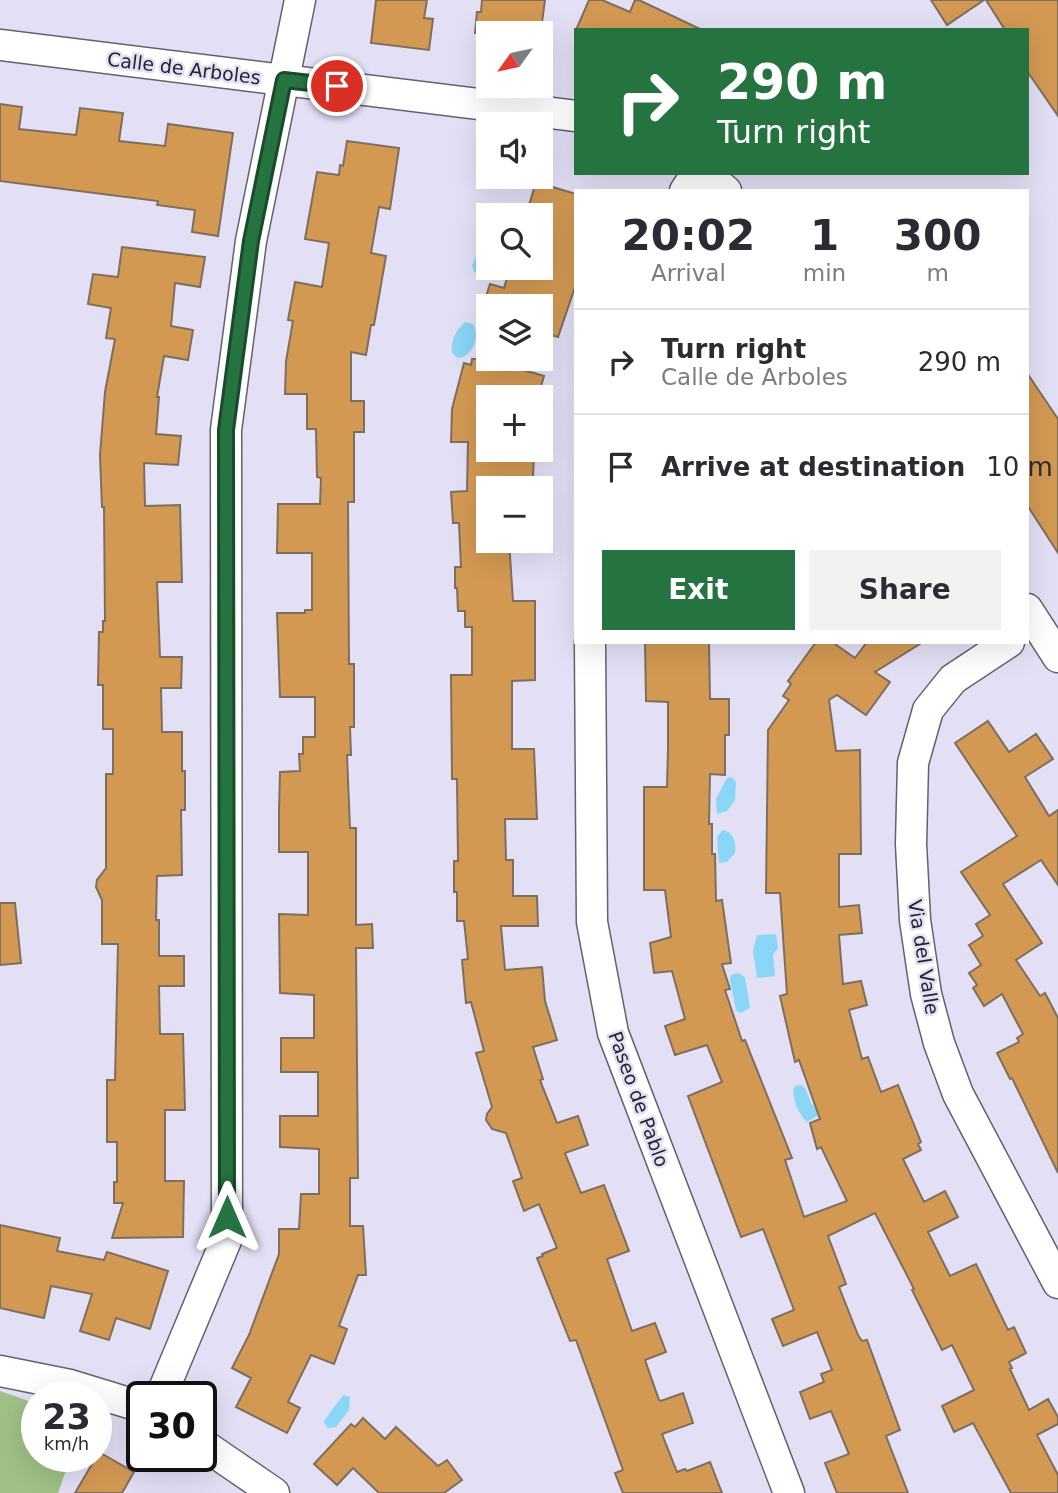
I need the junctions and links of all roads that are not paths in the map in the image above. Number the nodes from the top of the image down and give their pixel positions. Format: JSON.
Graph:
{"nodes":[{"id":1,"x":300,"y":0,"type":"edge"},
{"id":2,"x":0,"y":45,"type":"edge"},
{"id":3,"x":284,"y":80,"type":"junction"},
{"id":4,"x":574,"y":116,"type":"edge"},
{"id":5,"x":707,"y":175,"type":"edge"},
{"id":6,"x":724,"y":189,"type":"edge"},
{"id":7,"x":1030,"y":621,"type":"edge"},
{"id":8,"x":590,"y":644,"type":"edge"},
{"id":9,"x":1006,"y":644,"type":"edge"},
{"id":10,"x":1058,"y":657,"type":"edge"},
{"id":11,"x":1058,"y":1283,"type":"edge"},
{"id":12,"x":0,"y":1371,"type":"edge"},
{"id":13,"x":166,"y":1381,"type":"edge"},
{"id":14,"x":126,"y":1402,"type":"edge"},
{"id":15,"x":217,"y":1454,"type":"edge"},
{"id":16,"x":274,"y":1493,"type":"edge"},
{"id":17,"x":789,"y":1493,"type":"edge"}],
"edges":[{"from":1,"to":3,"type":"street"},
{"from":2,"to":3,"type":"street","name":"Calle de Arboles"},
{"from":3,"to":4,"type":"street","name":"Calle de Arboles"},
{"from":3,"to":13,"type":"street"},
{"from":5,"to":6,"type":"street"},
{"from":7,"to":10,"type":"street"},
{"from":8,"to":17,"type":"street","name":"Paseo de Pablo"},
{"from":9,"to":11,"type":"street","name":"Via del Valle"},
{"from":12,"to":14,"type":"street"},
{"from":15,"to":16,"type":"street"}]}
